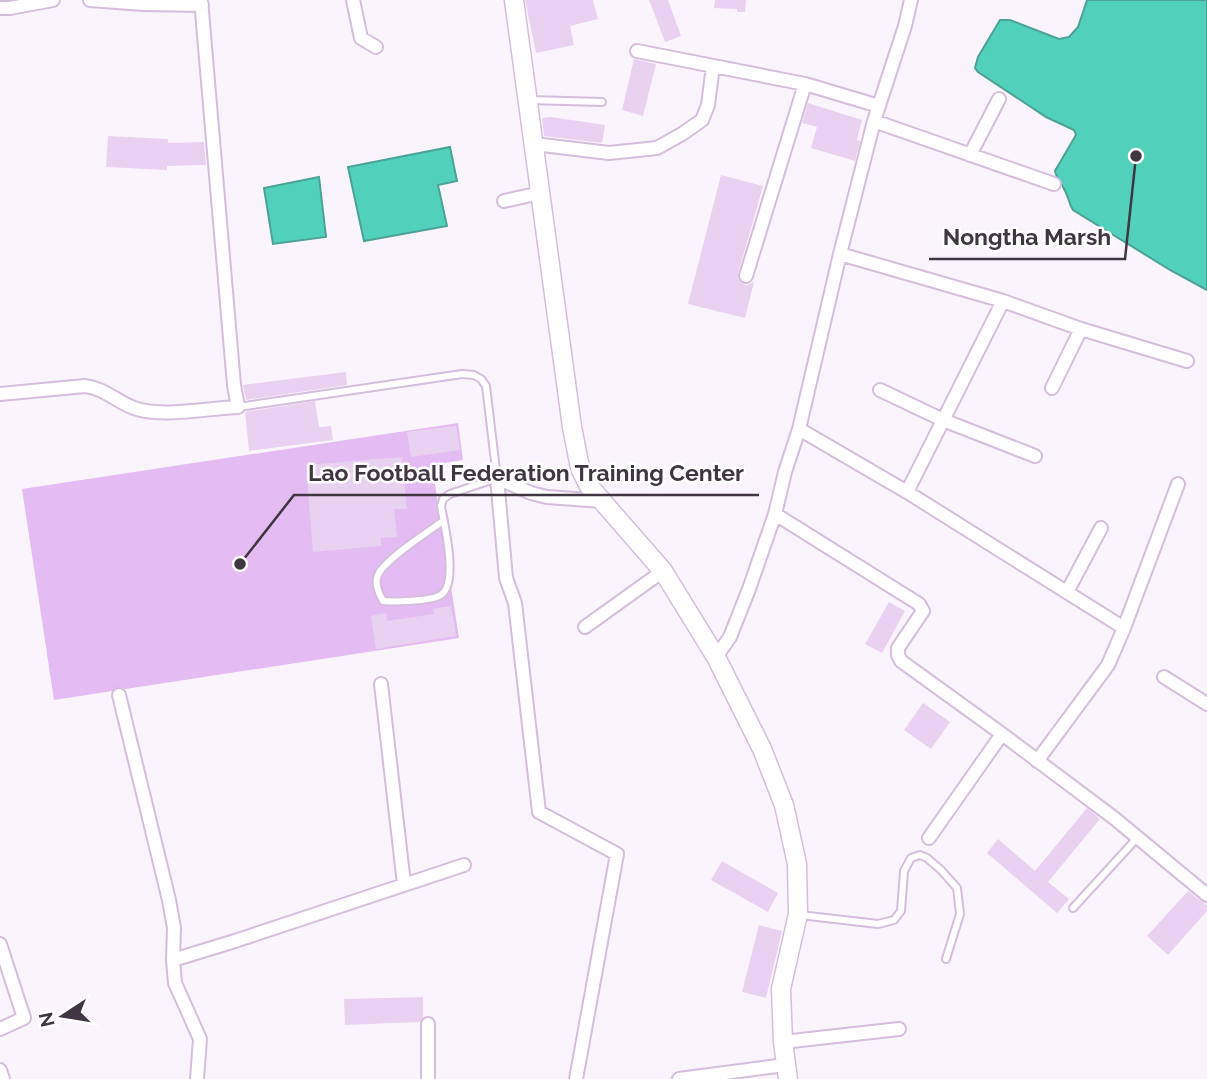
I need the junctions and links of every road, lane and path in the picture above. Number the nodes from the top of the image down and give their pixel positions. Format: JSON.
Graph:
{"nodes":[{"id":1,"x":53,"y":0,"type":"edge"},
{"id":2,"x":90,"y":0,"type":"edge"},
{"id":3,"x":353,"y":0,"type":"edge"},
{"id":4,"x":514,"y":0,"type":"edge"},
{"id":5,"x":911,"y":0,"type":"edge"},
{"id":6,"x":202,"y":3,"type":"edge"},
{"id":7,"x":0,"y":8,"type":"edge"},
{"id":8,"x":376,"y":47,"type":"dead end"},
{"id":9,"x":636,"y":51,"type":"dead end"},
{"id":10,"x":713,"y":66,"type":"junction"},
{"id":11,"x":805,"y":84,"type":"junction"},
{"id":12,"x":999,"y":99,"type":"dead end"},
{"id":13,"x":528,"y":100,"type":"junction"},
{"id":14,"x":602,"y":102,"type":"dead end"},
{"id":15,"x":879,"y":106,"type":"junction"},
{"id":16,"x":874,"y":121,"type":"junction"},
{"id":17,"x":534,"y":144,"type":"junction"},
{"id":18,"x":970,"y":155,"type":"junction"},
{"id":19,"x":1054,"y":184,"type":"dead end"},
{"id":20,"x":540,"y":193,"type":"junction"},
{"id":21,"x":504,"y":201,"type":"dead end"},
{"id":22,"x":840,"y":254,"type":"junction"},
{"id":23,"x":746,"y":276,"type":"dead end"},
{"id":24,"x":1003,"y":301,"type":"junction"},
{"id":25,"x":1081,"y":329,"type":"junction"},
{"id":26,"x":1187,"y":361,"type":"dead end"},
{"id":27,"x":1052,"y":388,"type":"dead end"},
{"id":28,"x":880,"y":390,"type":"dead end"},
{"id":29,"x":0,"y":394,"type":"edge"},
{"id":30,"x":238,"y":407,"type":"junction"},
{"id":31,"x":943,"y":420,"type":"junction"},
{"id":32,"x":799,"y":429,"type":"junction"},
{"id":33,"x":1035,"y":456,"type":"dead end"},
{"id":34,"x":497,"y":478,"type":"junction"},
{"id":35,"x":1178,"y":484,"type":"dead end"},
{"id":36,"x":907,"y":492,"type":"junction"},
{"id":37,"x":602,"y":501,"type":"junction"},
{"id":38,"x":775,"y":514,"type":"junction"},
{"id":39,"x":443,"y":520,"type":"junction"},
{"id":40,"x":1101,"y":528,"type":"dead end"},
{"id":41,"x":663,"y":571,"type":"junction"},
{"id":42,"x":1067,"y":592,"type":"junction"},
{"id":43,"x":585,"y":626,"type":"dead end"},
{"id":44,"x":1124,"y":628,"type":"junction"},
{"id":45,"x":716,"y":657,"type":"junction"},
{"id":46,"x":1164,"y":677,"type":"dead end"},
{"id":47,"x":381,"y":684,"type":"dead end"},
{"id":48,"x":119,"y":695,"type":"dead end"},
{"id":49,"x":1207,"y":704,"type":"edge"},
{"id":50,"x":1003,"y":734,"type":"junction"},
{"id":51,"x":1037,"y":761,"type":"junction"},
{"id":52,"x":1138,"y":837,"type":"junction"},
{"id":53,"x":929,"y":838,"type":"dead end"},
{"id":54,"x":464,"y":865,"type":"dead end"},
{"id":55,"x":404,"y":884,"type":"junction"},
{"id":56,"x":1207,"y":895,"type":"edge"},
{"id":57,"x":1073,"y":908,"type":"dead end"},
{"id":58,"x":798,"y":914,"type":"junction"},
{"id":59,"x":0,"y":944,"type":"edge"},
{"id":60,"x":946,"y":959,"type":"dead end"},
{"id":61,"x":173,"y":960,"type":"junction"},
{"id":62,"x":428,"y":1024,"type":"dead end"},
{"id":63,"x":0,"y":1029,"type":"edge"},
{"id":64,"x":899,"y":1029,"type":"dead end"},
{"id":65,"x":783,"y":1042,"type":"junction"},
{"id":66,"x":0,"y":1070,"type":"edge"},
{"id":67,"x":786,"y":1072,"type":"edge"},
{"id":68,"x":3,"y":1079,"type":"edge"},
{"id":69,"x":197,"y":1079,"type":"edge"},
{"id":70,"x":428,"y":1079,"type":"edge"},
{"id":71,"x":576,"y":1079,"type":"edge"},
{"id":72,"x":679,"y":1079,"type":"edge"}],
"edges":[{"from":1,"to":7,"type":"street"},
{"from":2,"to":6,"type":"street"},
{"from":3,"to":8,"type":"street"},
{"from":4,"to":13,"type":"street"},
{"from":5,"to":15,"type":"street"},
{"from":6,"to":30,"type":"street"},
{"from":9,"to":10,"type":"street"},
{"from":10,"to":11,"type":"street"},
{"from":10,"to":17,"type":"street"},
{"from":11,"to":15,"type":"street"},
{"from":11,"to":23,"type":"street"},
{"from":12,"to":18,"type":"street"},
{"from":13,"to":14,"type":"lane"},
{"from":13,"to":17,"type":"street"},
{"from":15,"to":16,"type":"street"},
{"from":16,"to":18,"type":"street"},
{"from":16,"to":22,"type":"street"},
{"from":17,"to":20,"type":"street"},
{"from":18,"to":19,"type":"street"},
{"from":20,"to":21,"type":"street"},
{"from":20,"to":37,"type":"street"},
{"from":22,"to":24,"type":"street"},
{"from":22,"to":32,"type":"street"},
{"from":24,"to":25,"type":"street"},
{"from":24,"to":31,"type":"street"},
{"from":25,"to":26,"type":"street"},
{"from":25,"to":27,"type":"street"},
{"from":28,"to":31,"type":"street"},
{"from":29,"to":30,"type":"street"},
{"from":30,"to":34,"type":"lane"},
{"from":31,"to":33,"type":"street"},
{"from":31,"to":36,"type":"street"},
{"from":32,"to":36,"type":"street"},
{"from":32,"to":38,"type":"street"},
{"from":34,"to":37,"type":"street"},
{"from":34,"to":39,"type":"lane"},
{"from":34,"to":71,"type":"street"},
{"from":35,"to":44,"type":"street"},
{"from":36,"to":42,"type":"street"},
{"from":37,"to":41,"type":"street"},
{"from":38,"to":45,"type":"street"},
{"from":38,"to":50,"type":"street"},
{"from":39,"to":39,"type":"lane"},
{"from":40,"to":42,"type":"street"},
{"from":41,"to":43,"type":"street"},
{"from":41,"to":45,"type":"street"},
{"from":42,"to":44,"type":"street"},
{"from":44,"to":51,"type":"street"},
{"from":45,"to":58,"type":"street"},
{"from":46,"to":49,"type":"street"},
{"from":47,"to":55,"type":"street"},
{"from":48,"to":61,"type":"street"},
{"from":50,"to":51,"type":"street"},
{"from":50,"to":53,"type":"street"},
{"from":51,"to":52,"type":"street"},
{"from":52,"to":56,"type":"street"},
{"from":52,"to":57,"type":"lane"},
{"from":54,"to":55,"type":"street"},
{"from":55,"to":61,"type":"street"},
{"from":58,"to":60,"type":"lane"},
{"from":58,"to":65,"type":"street"},
{"from":59,"to":63,"type":"street"},
{"from":61,"to":69,"type":"street"},
{"from":62,"to":70,"type":"street"},
{"from":64,"to":65,"type":"street"},
{"from":65,"to":67,"type":"street"},
{"from":66,"to":68,"type":"street"},
{"from":67,"to":72,"type":"street"}]}
